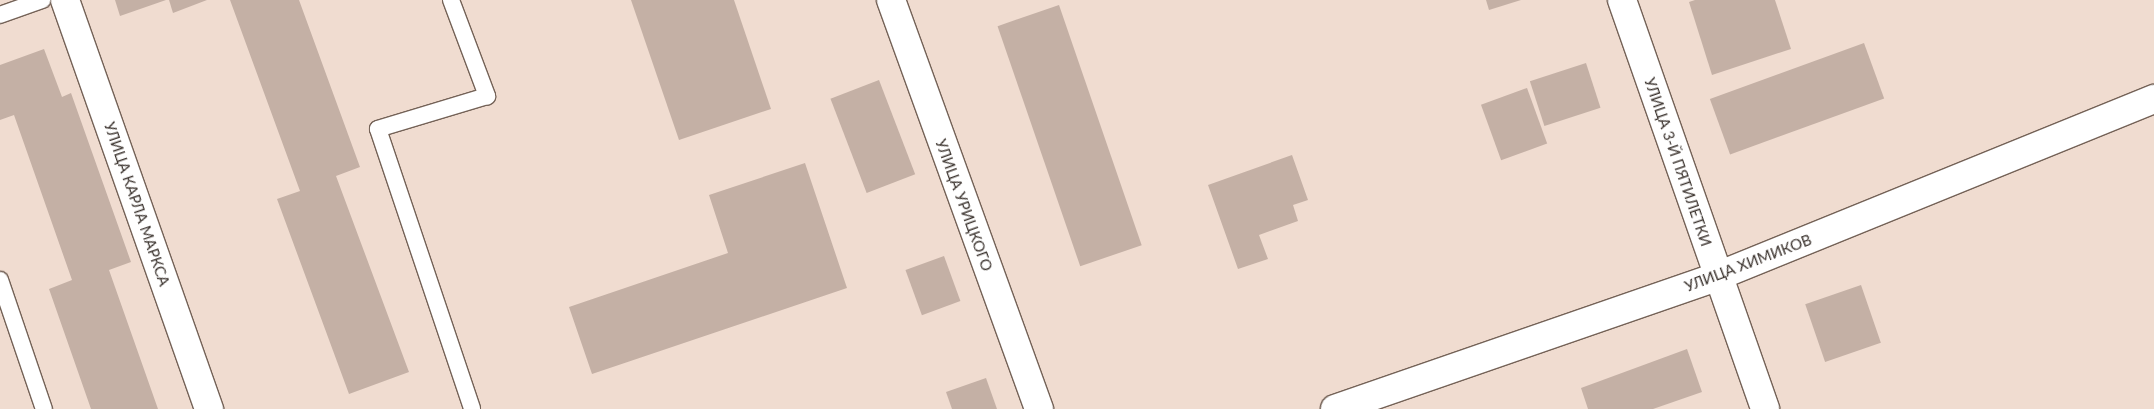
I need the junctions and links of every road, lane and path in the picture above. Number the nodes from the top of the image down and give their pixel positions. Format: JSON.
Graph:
{"nodes":[{"id":1,"x":42,"y":0,"type":"edge"},
{"id":2,"x":65,"y":0,"type":"edge"},
{"id":3,"x":451,"y":0,"type":"edge"},
{"id":4,"x":891,"y":0,"type":"edge"},
{"id":5,"x":1622,"y":0,"type":"edge"},
{"id":6,"x":0,"y":15,"type":"edge"},
{"id":7,"x":2154,"y":99,"type":"edge"},
{"id":8,"x":1718,"y":276,"type":"junction"},
{"id":9,"x":0,"y":280,"type":"edge"},
{"id":10,"x":44,"y":409,"type":"edge"},
{"id":11,"x":209,"y":409,"type":"edge"},
{"id":12,"x":472,"y":409,"type":"edge"},
{"id":13,"x":1038,"y":409,"type":"edge"},
{"id":14,"x":1335,"y":409,"type":"edge"},
{"id":15,"x":1765,"y":409,"type":"edge"}],
"edges":[{"from":1,"to":6,"type":"lane"},
{"from":2,"to":11,"type":"street","name":"УЛИЦА КАРЛА МАРКСА"},
{"from":3,"to":12,"type":"lane"},
{"from":4,"to":13,"type":"street","name":"УЛИЦА УРИЦКОГО"},
{"from":5,"to":8,"type":"street","name":"УЛИЦА 3-Й ПЯТИЛЕТКИ"},
{"from":7,"to":8,"type":"street","name":"УЛИЦА ХИМИКОВ"},
{"from":8,"to":14,"type":"street","name":"УЛИЦА ХИМИКОВ"},
{"from":8,"to":15,"type":"street","name":"УЛИЦА 3-Й ПЯТИЛЕТКИ"},
{"from":9,"to":10,"type":"lane"}]}
